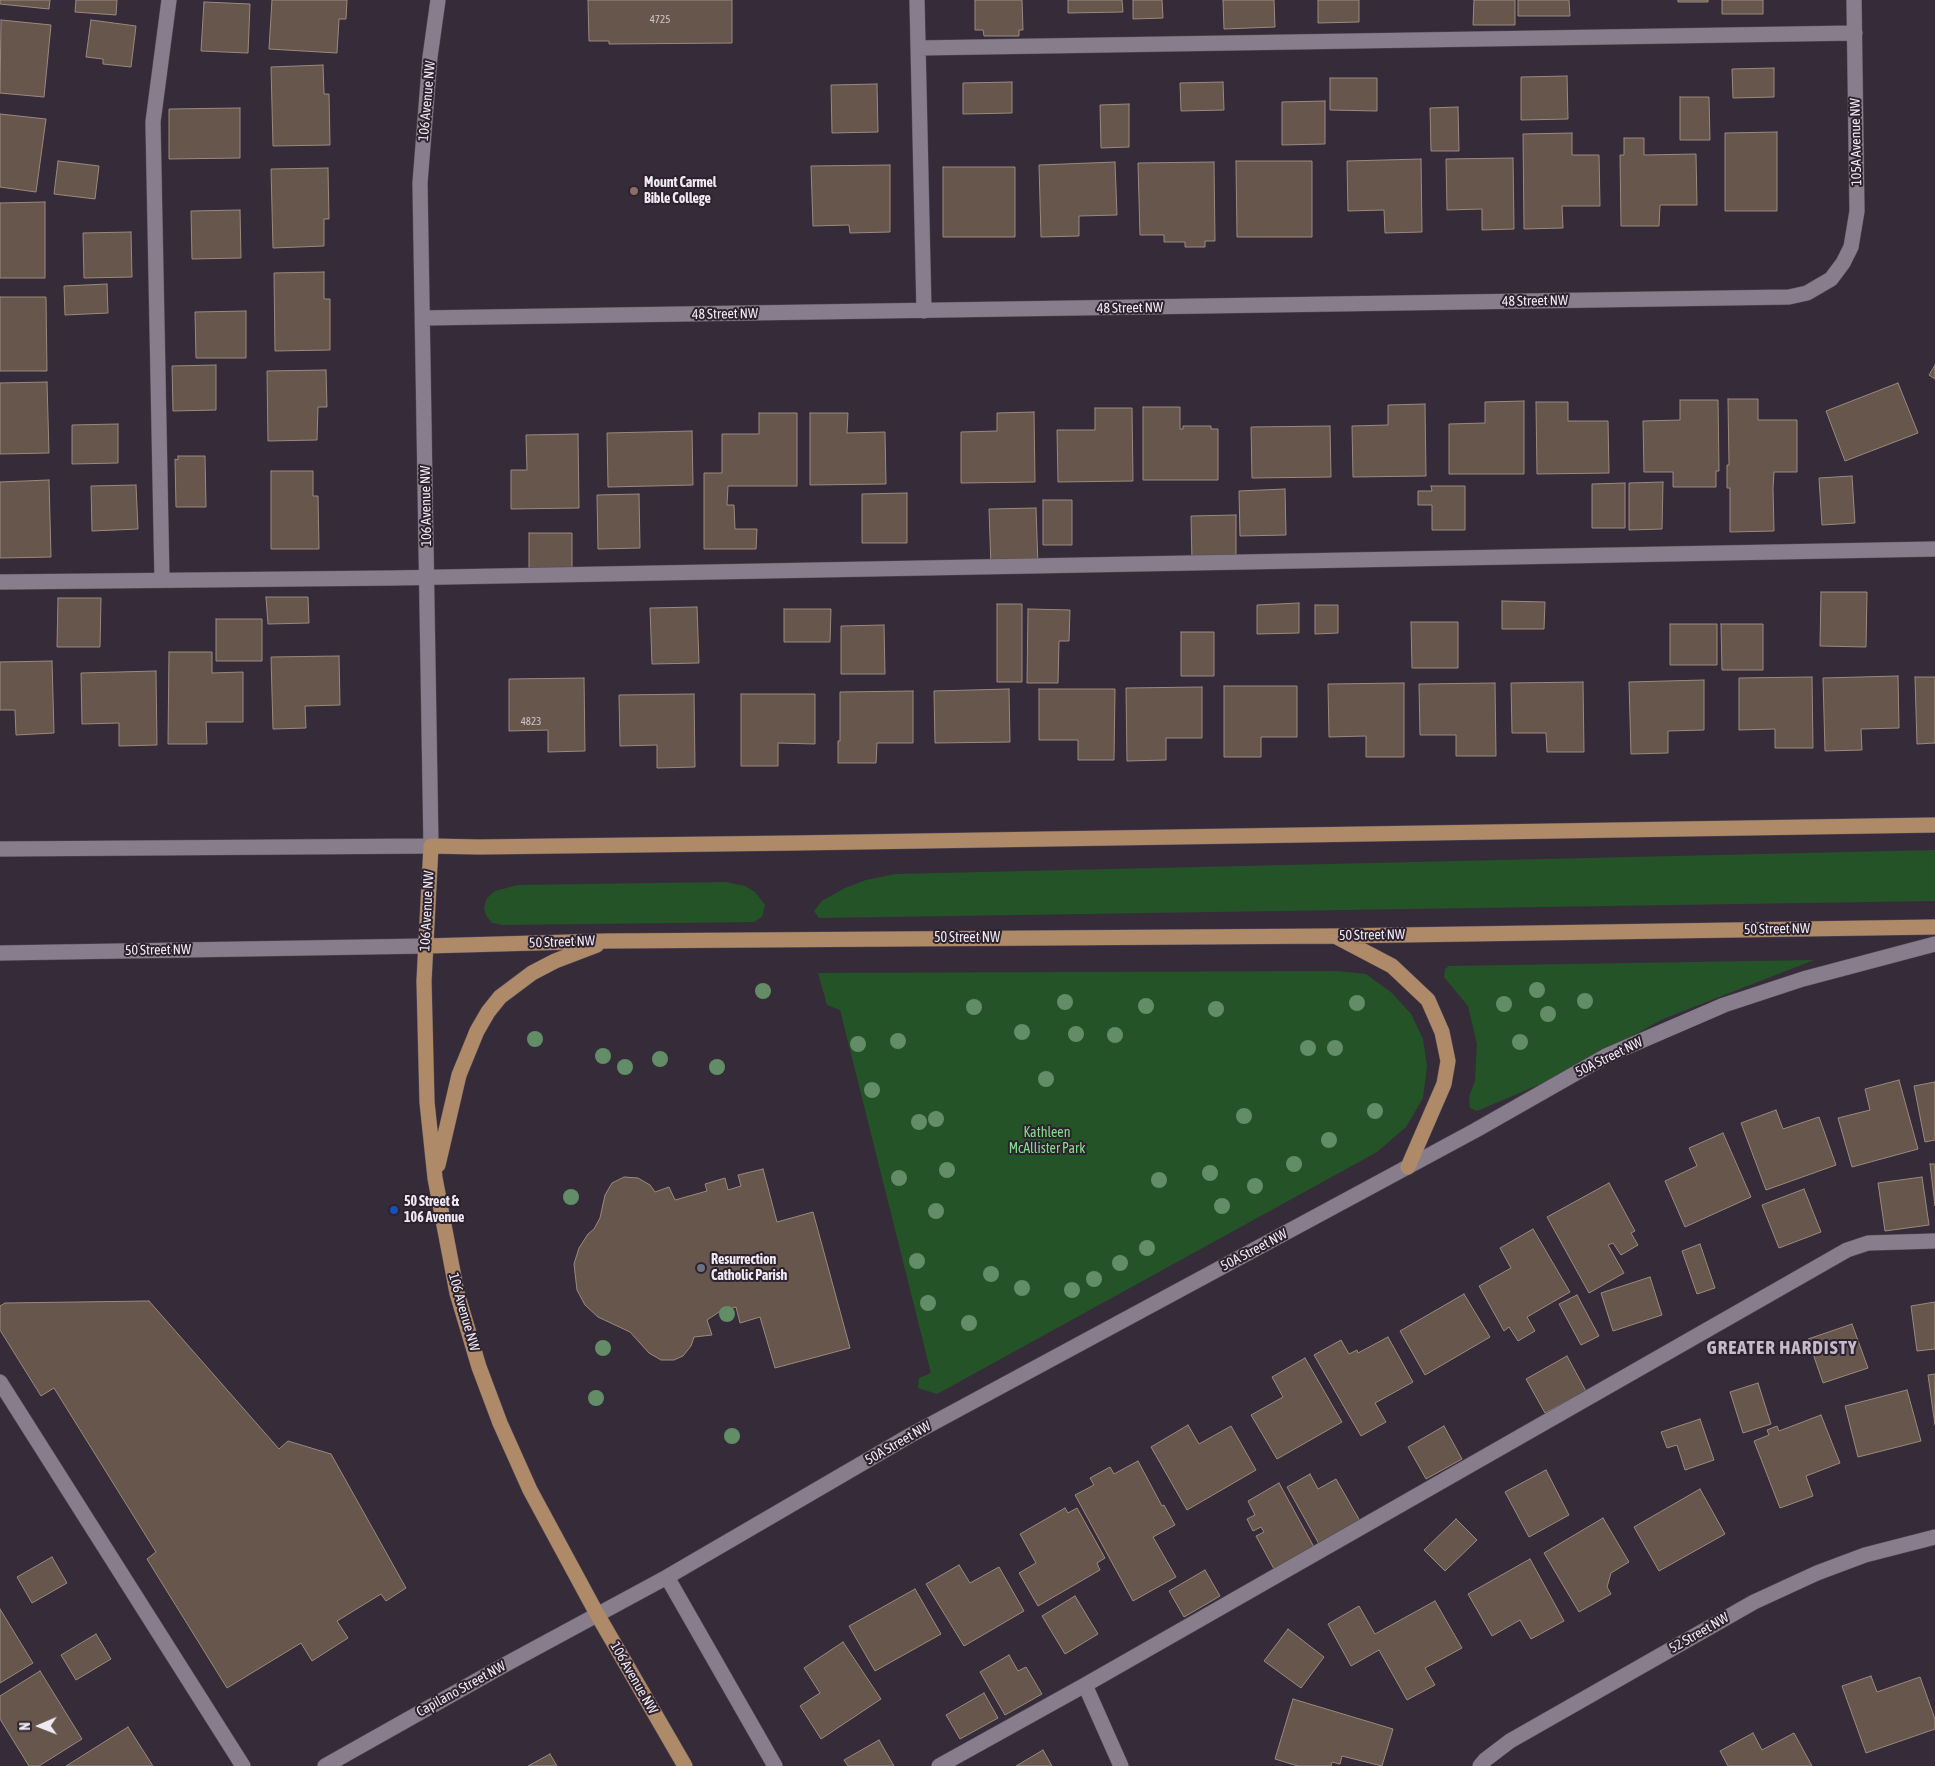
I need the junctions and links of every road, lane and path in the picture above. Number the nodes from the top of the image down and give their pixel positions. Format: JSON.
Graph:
{"nodes":[{"id":1,"x":169,"y":0,"type":"edge"},
{"id":2,"x":438,"y":0,"type":"edge"},
{"id":3,"x":918,"y":0,"type":"edge"},
{"id":4,"x":1854,"y":0,"type":"edge"},
{"id":5,"x":1855,"y":33,"type":"junction"},
{"id":6,"x":918,"y":48,"type":"junction"},
{"id":7,"x":1831,"y":278,"type":"joint"},
{"id":8,"x":924,"y":311,"type":"junction"},
{"id":9,"x":424,"y":318,"type":"junction"},
{"id":10,"x":1935,"y":549,"type":"edge"},
{"id":11,"x":427,"y":577,"type":"junction"},
{"id":12,"x":162,"y":580,"type":"junction"},
{"id":13,"x":0,"y":582,"type":"edge"},
{"id":14,"x":1935,"y":825,"type":"edge"},
{"id":15,"x":431,"y":846,"type":"junction"},
{"id":16,"x":0,"y":848,"type":"edge"},
{"id":17,"x":1935,"y":927,"type":"edge"},
{"id":18,"x":1334,"y":936,"type":"junction"},
{"id":19,"x":608,"y":941,"type":"junction"},
{"id":20,"x":1935,"y":944,"type":"edge"},
{"id":21,"x":426,"y":946,"type":"junction"},
{"id":22,"x":0,"y":953,"type":"edge"},
{"id":23,"x":1408,"y":1167,"type":"junction"},
{"id":24,"x":435,"y":1178,"type":"junction"},
{"id":25,"x":1935,"y":1241,"type":"edge"},
{"id":26,"x":0,"y":1382,"type":"edge"},
{"id":27,"x":1935,"y":1537,"type":"edge"},
{"id":28,"x":667,"y":1577,"type":"junction"},
{"id":29,"x":597,"y":1614,"type":"junction"},
{"id":30,"x":1085,"y":1685,"type":"junction"},
{"id":31,"x":243,"y":1766,"type":"edge"},
{"id":32,"x":325,"y":1766,"type":"edge"},
{"id":33,"x":685,"y":1766,"type":"edge"},
{"id":34,"x":775,"y":1766,"type":"edge"},
{"id":35,"x":939,"y":1766,"type":"edge"},
{"id":36,"x":1121,"y":1766,"type":"edge"},
{"id":37,"x":1480,"y":1766,"type":"edge"}],
"edges":[{"from":1,"to":12,"type":"street"},
{"from":2,"to":9,"type":"street","name":"106 Avenue NW"},
{"from":3,"to":6,"type":"street"},
{"from":4,"to":5,"type":"street","name":"105A Avenue NW"},
{"from":5,"to":6,"type":"street"},
{"from":5,"to":7,"type":"street","name":"105A Avenue NW"},
{"from":6,"to":8,"type":"street"},
{"from":7,"to":8,"type":"street","name":"48 Street NW"},
{"from":8,"to":9,"type":"street","name":"48 Street NW"},
{"from":9,"to":11,"type":"street","name":"106 Avenue NW"},
{"from":10,"to":11,"type":"street"},
{"from":11,"to":12,"type":"street"},
{"from":11,"to":15,"type":"street","name":"106 Avenue NW"},
{"from":12,"to":13,"type":"street"},
{"from":14,"to":15,"type":"main road"},
{"from":15,"to":16,"type":"street"},
{"from":15,"to":21,"type":"main road","name":"106 Avenue NW"},
{"from":17,"to":18,"type":"main road","name":"50 Street NW"},
{"from":18,"to":19,"type":"main road","name":"50 Street NW"},
{"from":18,"to":23,"type":"main road"},
{"from":19,"to":21,"type":"main road","name":"50 Street NW"},
{"from":19,"to":24,"type":"main road"},
{"from":20,"to":23,"type":"street","name":"50A Street NW"},
{"from":21,"to":22,"type":"street","name":"50 Street NW"},
{"from":21,"to":24,"type":"main road","name":"106 Avenue NW"},
{"from":23,"to":28,"type":"street","name":"50A Street NW"},
{"from":24,"to":29,"type":"main road","name":"106 Avenue NW"},
{"from":25,"to":30,"type":"street"},
{"from":26,"to":31,"type":"street"},
{"from":27,"to":37,"type":"street","name":"52 Street NW"},
{"from":28,"to":29,"type":"street","name":"50A Street NW"},
{"from":28,"to":34,"type":"street"},
{"from":29,"to":32,"type":"street","name":"Capilano Street NW"},
{"from":29,"to":33,"type":"main road","name":"106 Avenue NW"},
{"from":30,"to":35,"type":"street"},
{"from":30,"to":36,"type":"street"}]}
